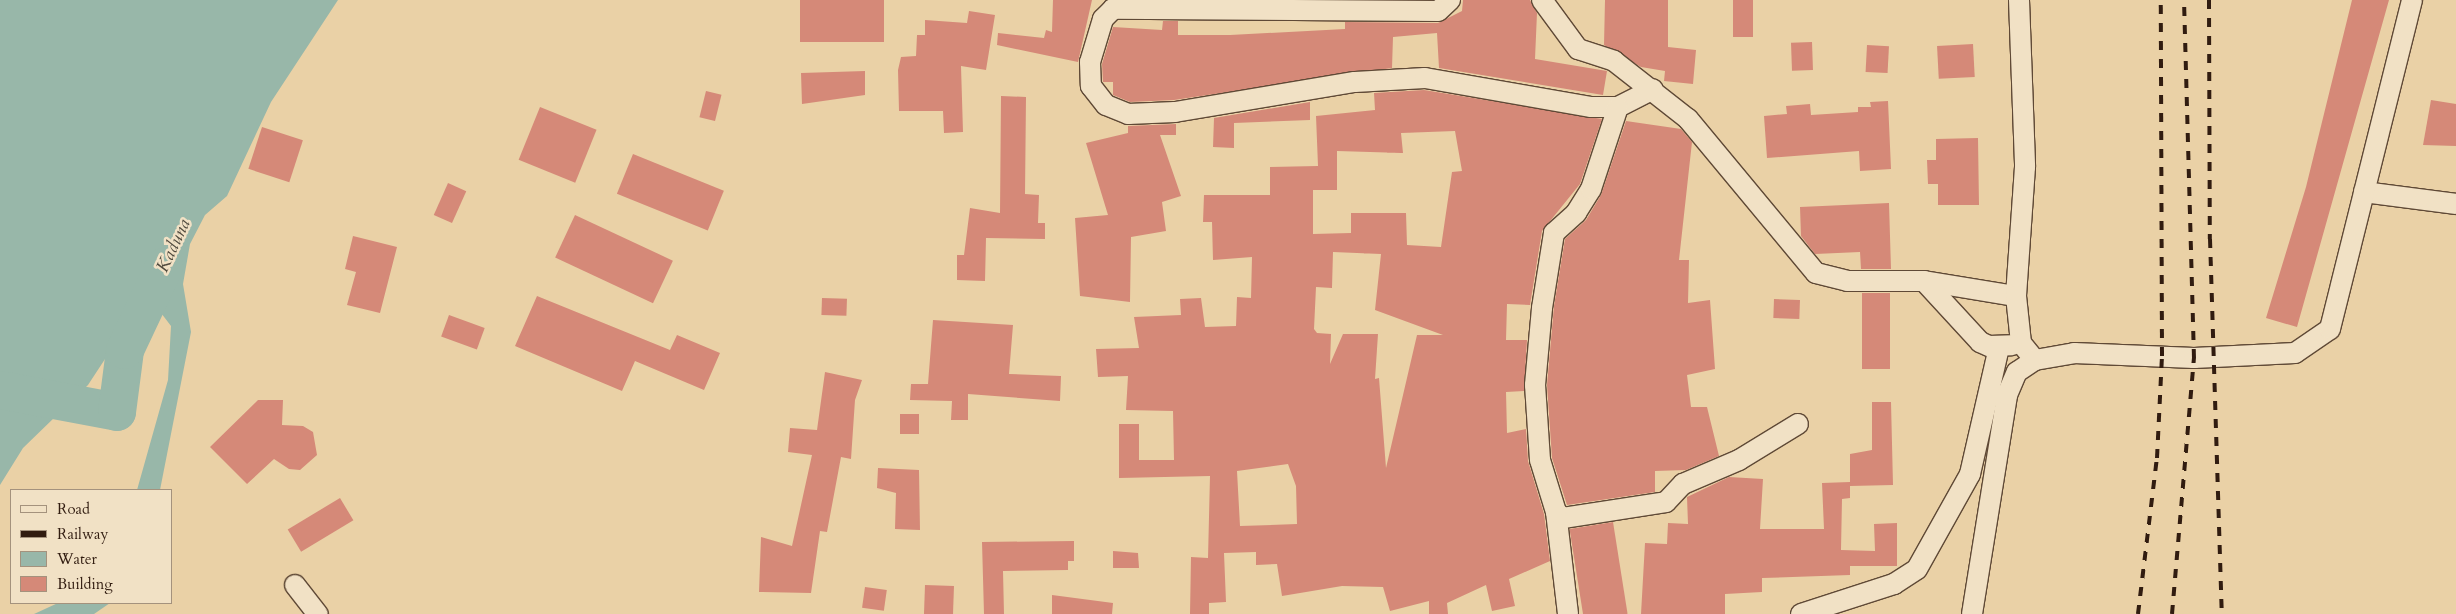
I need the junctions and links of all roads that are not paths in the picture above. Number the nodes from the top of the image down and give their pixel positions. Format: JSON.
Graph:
{"nodes":[{"id":1,"x":1450,"y":0,"type":"edge"},
{"id":2,"x":1542,"y":0,"type":"edge"},
{"id":3,"x":2019,"y":0,"type":"edge"},
{"id":4,"x":2412,"y":0,"type":"edge"},
{"id":5,"x":1653,"y":89,"type":"junction"},
{"id":6,"x":1618,"y":107,"type":"junction"},
{"id":7,"x":2364,"y":192,"type":"junction"},
{"id":8,"x":2456,"y":204,"type":"edge"},
{"id":9,"x":1924,"y":281,"type":"junction"},
{"id":10,"x":2016,"y":296,"type":"junction"},
{"id":11,"x":2021,"y":343,"type":"junction"},
{"id":12,"x":1999,"y":347,"type":"junction"},
{"id":13,"x":2035,"y":360,"type":"junction"},
{"id":14,"x":1798,"y":424,"type":"dead end"},
{"id":15,"x":1556,"y":512,"type":"junction"},
{"id":16,"x":295,"y":585,"type":"dead end"},
{"id":17,"x":318,"y":614,"type":"edge"},
{"id":18,"x":1568,"y":614,"type":"edge"},
{"id":19,"x":1801,"y":614,"type":"edge"},
{"id":20,"x":1972,"y":614,"type":"edge"}],
"edges":[{"from":1,"to":6,"type":"street"},
{"from":2,"to":5,"type":"street"},
{"from":3,"to":10,"type":"street"},
{"from":4,"to":7,"type":"street"},
{"from":5,"to":6,"type":"street"},
{"from":5,"to":9,"type":"street"},
{"from":6,"to":15,"type":"street"},
{"from":7,"to":8,"type":"street"},
{"from":7,"to":13,"type":"street"},
{"from":9,"to":10,"type":"street"},
{"from":9,"to":12,"type":"street"},
{"from":10,"to":11,"type":"street"},
{"from":11,"to":12,"type":"street"},
{"from":11,"to":13,"type":"street"},
{"from":12,"to":19,"type":"street"},
{"from":13,"to":20,"type":"street"},
{"from":14,"to":15,"type":"street"},
{"from":15,"to":18,"type":"street"},
{"from":16,"to":17,"type":"street"}]}
